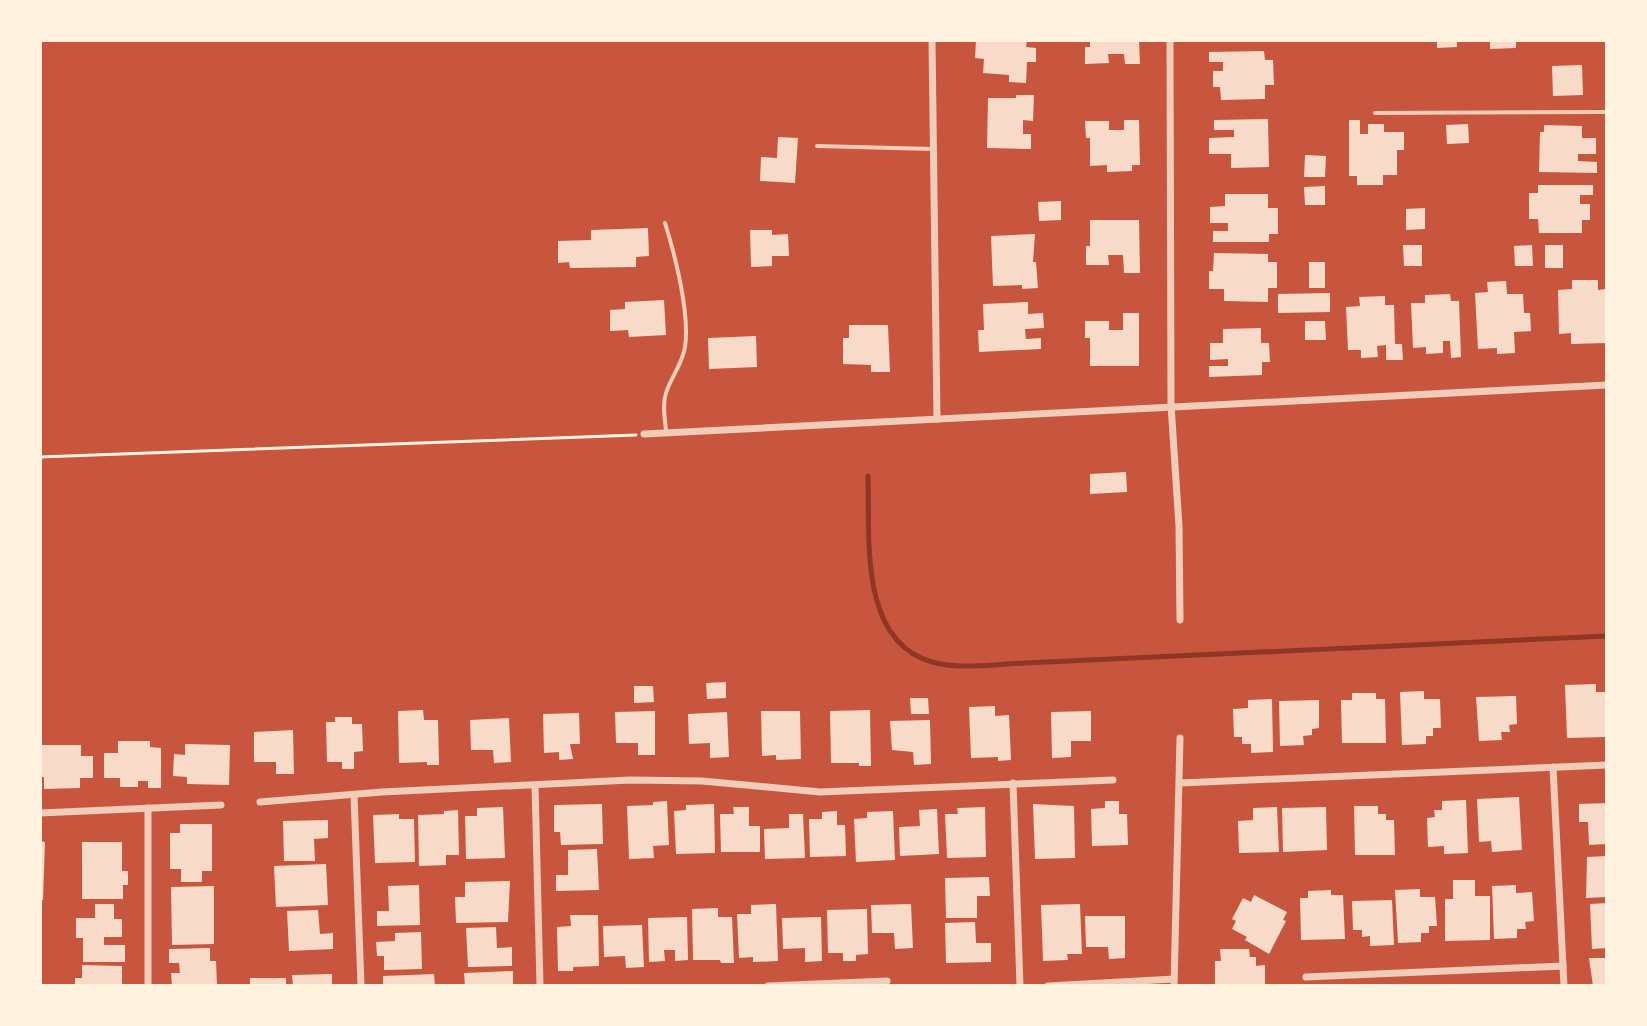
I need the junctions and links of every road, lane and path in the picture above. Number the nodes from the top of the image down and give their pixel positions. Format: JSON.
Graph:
{"nodes":[{"id":1,"x":932,"y":40,"type":"edge"},
{"id":2,"x":1170,"y":40,"type":"edge"},
{"id":3,"x":1607,"y":112,"type":"edge"},
{"id":4,"x":1375,"y":113,"type":"dead end"},
{"id":5,"x":817,"y":146,"type":"dead end"},
{"id":6,"x":933,"y":149,"type":"junction"},
{"id":7,"x":665,"y":223,"type":"dead end"},
{"id":8,"x":1607,"y":385,"type":"edge"},
{"id":9,"x":1171,"y":405,"type":"junction"},
{"id":10,"x":937,"y":419,"type":"junction"},
{"id":11,"x":644,"y":434,"type":"joint"},
{"id":12,"x":666,"y":434,"type":"junction"},
{"id":13,"x":40,"y":457,"type":"edge"},
{"id":14,"x":1180,"y":620,"type":"dead end"},
{"id":15,"x":1180,"y":738,"type":"dead end"},
{"id":16,"x":1607,"y":765,"type":"edge"},
{"id":17,"x":1553,"y":767,"type":"junction"},
{"id":18,"x":1113,"y":780,"type":"dead end"},
{"id":19,"x":1013,"y":783,"type":"junction"},
{"id":20,"x":1180,"y":783,"type":"junction"},
{"id":21,"x":535,"y":785,"type":"junction"},
{"id":22,"x":354,"y":795,"type":"junction"},
{"id":23,"x":260,"y":802,"type":"dead end"},
{"id":24,"x":221,"y":805,"type":"dead end"},
{"id":25,"x":148,"y":808,"type":"junction"},
{"id":26,"x":40,"y":813,"type":"edge"},
{"id":27,"x":1563,"y":966,"type":"junction"},
{"id":28,"x":1306,"y":977,"type":"dead end"},
{"id":29,"x":887,"y":981,"type":"dead end"},
{"id":30,"x":1174,"y":983,"type":"edge"},
{"id":31,"x":148,"y":986,"type":"edge"},
{"id":32,"x":361,"y":986,"type":"edge"},
{"id":33,"x":540,"y":986,"type":"edge"},
{"id":34,"x":768,"y":986,"type":"edge"},
{"id":35,"x":1020,"y":986,"type":"edge"},
{"id":36,"x":1048,"y":986,"type":"edge"},
{"id":37,"x":1564,"y":986,"type":"edge"}],
"edges":[{"from":1,"to":6,"type":"street"},
{"from":2,"to":9,"type":"street"},
{"from":3,"to":4,"type":"lane"},
{"from":5,"to":6,"type":"lane"},
{"from":6,"to":10,"type":"street"},
{"from":7,"to":12,"type":"lane"},
{"from":8,"to":9,"type":"street"},
{"from":9,"to":10,"type":"street"},
{"from":9,"to":14,"type":"street"},
{"from":10,"to":12,"type":"street"},
{"from":11,"to":12,"type":"street"},
{"from":11,"to":13,"type":"path"},
{"from":15,"to":20,"type":"street"},
{"from":16,"to":17,"type":"street"},
{"from":17,"to":20,"type":"street"},
{"from":17,"to":27,"type":"street"},
{"from":18,"to":19,"type":"street"},
{"from":19,"to":21,"type":"street"},
{"from":19,"to":35,"type":"street"},
{"from":20,"to":30,"type":"street"},
{"from":21,"to":22,"type":"street"},
{"from":21,"to":33,"type":"street"},
{"from":22,"to":23,"type":"street"},
{"from":22,"to":32,"type":"street"},
{"from":24,"to":25,"type":"street"},
{"from":25,"to":26,"type":"street"},
{"from":25,"to":31,"type":"street"},
{"from":27,"to":28,"type":"street"},
{"from":27,"to":37,"type":"street"},
{"from":29,"to":34,"type":"street"},
{"from":30,"to":36,"type":"street"}]}
